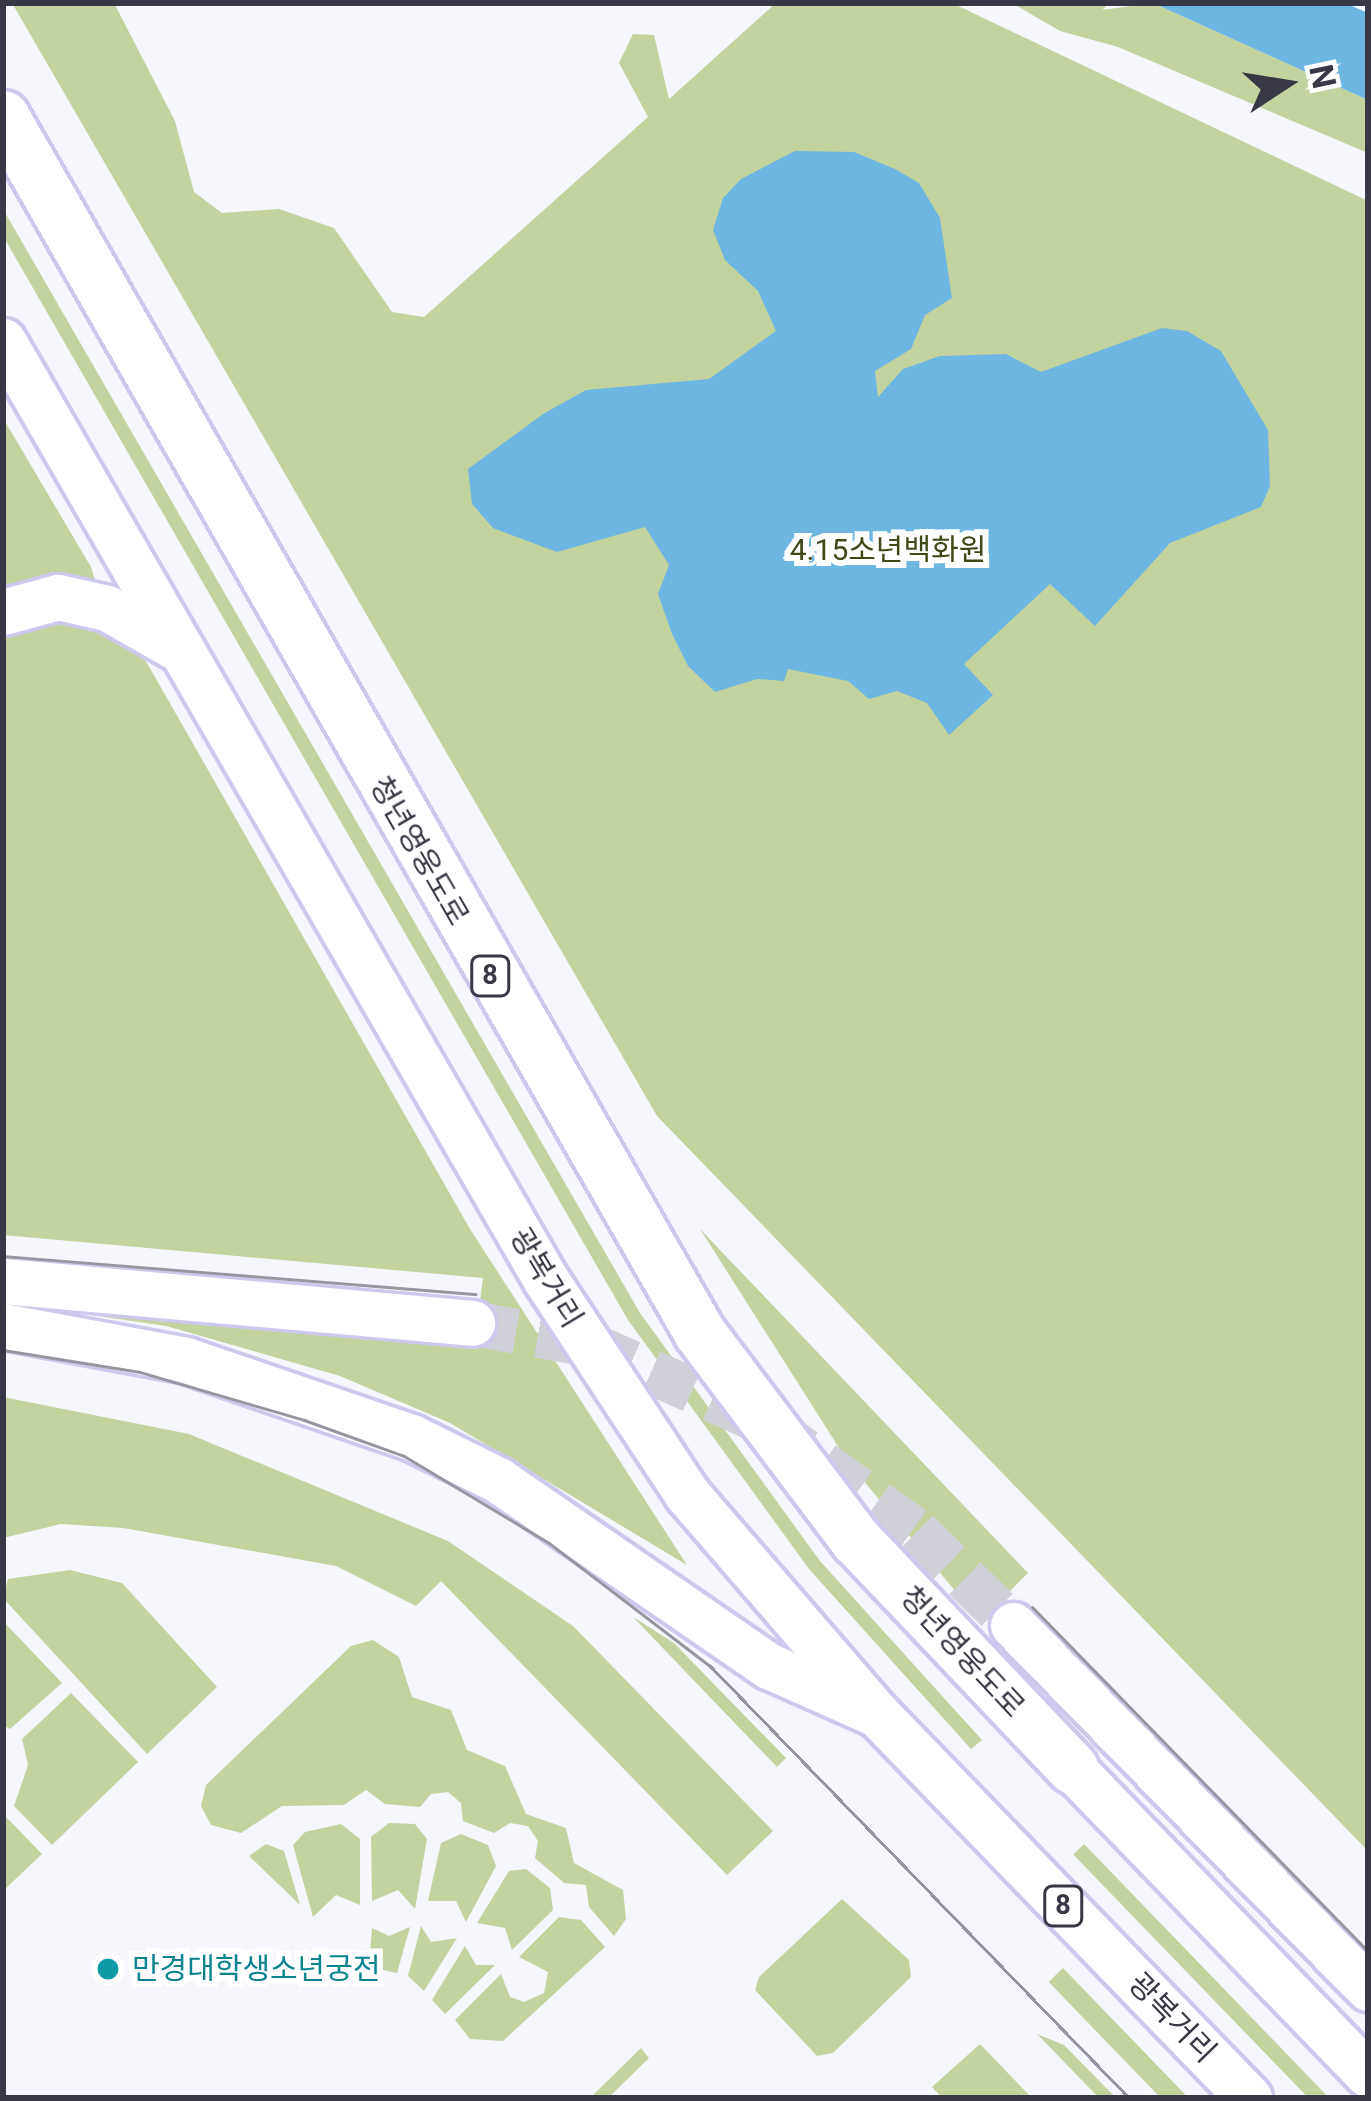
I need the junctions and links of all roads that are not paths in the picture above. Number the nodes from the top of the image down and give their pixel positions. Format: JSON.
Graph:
{"nodes":[{"id":1,"x":3,"y":116,"type":"edge"},
{"id":2,"x":3,"y":341,"type":"edge"},
{"id":3,"x":3,"y":612,"type":"edge"},
{"id":4,"x":179,"y":649,"type":"junction"},
{"id":5,"x":3,"y":1281,"type":"edge"},
{"id":6,"x":472,"y":1323,"type":"tunnel mouth"},
{"id":7,"x":3,"y":1327,"type":"edge"},
{"id":8,"x":1013,"y":1625,"type":"tunnel mouth"},
{"id":9,"x":877,"y":1714,"type":"junction"},
{"id":10,"x":1072,"y":1768,"type":"joint"},
{"id":11,"x":1368,"y":1988,"type":"edge"},
{"id":12,"x":1368,"y":2074,"type":"edge"},
{"id":13,"x":1249,"y":2098,"type":"edge"}],
"edges":[{"from":1,"to":10,"type":"highway","name":"청년영웅도로","number":"8"},
{"from":2,"to":4,"type":"main road","name":"광복거리","number":"8"},
{"from":3,"to":4,"type":"main road"},
{"from":4,"to":9,"type":"main road","name":"광복거리","number":"8"},
{"from":5,"to":6,"type":"main road"},
{"from":7,"to":9,"type":"main road"},
{"from":8,"to":11,"type":"main road"},
{"from":9,"to":13,"type":"main road","name":"광복거리","number":"8"},
{"from":10,"to":12,"type":"main road","number":"8"}]}
